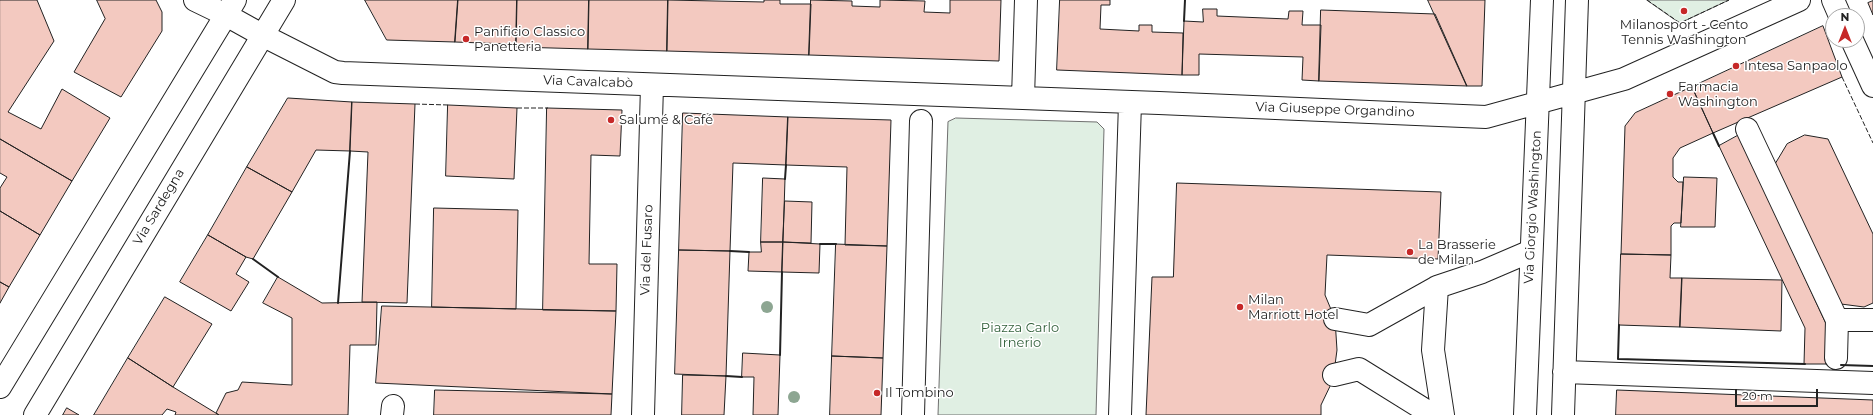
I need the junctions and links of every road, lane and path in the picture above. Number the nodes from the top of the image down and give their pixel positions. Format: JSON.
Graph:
{"nodes":[{"id":1,"x":195,"y":0,"type":"edge"},
{"id":2,"x":284,"y":0,"type":"edge"},
{"id":3,"x":1026,"y":0,"type":"edge"},
{"id":4,"x":1542,"y":0,"type":"edge"},
{"id":5,"x":1577,"y":0,"type":"edge"},
{"id":6,"x":1799,"y":0,"type":"edge"},
{"id":7,"x":230,"y":7,"type":"edge"},
{"id":8,"x":262,"y":36,"type":"junction"},
{"id":9,"x":1857,"y":48,"type":"edge"},
{"id":10,"x":1868,"y":64,"type":"edge"},
{"id":11,"x":652,"y":85,"type":"junction"},
{"id":12,"x":1873,"y":86,"type":"edge"},
{"id":13,"x":1575,"y":92,"type":"junction"},
{"id":14,"x":1023,"y":98,"type":"junction"},
{"id":15,"x":1538,"y":102,"type":"junction"},
{"id":16,"x":1130,"y":103,"type":"junction"},
{"id":17,"x":921,"y":121,"type":"dead end"},
{"id":18,"x":1747,"y":129,"type":"dead end"},
{"id":19,"x":1531,"y":251,"type":"junction"},
{"id":20,"x":1437,"y":287,"type":"junction"},
{"id":21,"x":1335,"y":319,"type":"dead end"},
{"id":22,"x":1837,"y":320,"type":"junction"},
{"id":23,"x":1873,"y":320,"type":"edge"},
{"id":24,"x":1836,"y":358,"type":"dead end"},
{"id":25,"x":1564,"y":372,"type":"junction"},
{"id":26,"x":1334,"y":375,"type":"dead end"},
{"id":27,"x":1873,"y":383,"type":"edge"},
{"id":28,"x":0,"y":387,"type":"edge"},
{"id":29,"x":35,"y":415,"type":"edge"},
{"id":30,"x":642,"y":415,"type":"edge"},
{"id":31,"x":913,"y":415,"type":"edge"},
{"id":32,"x":1120,"y":415,"type":"edge"},
{"id":33,"x":1433,"y":415,"type":"edge"},
{"id":34,"x":1444,"y":415,"type":"edge"},
{"id":35,"x":1525,"y":415,"type":"edge"},
{"id":36,"x":1563,"y":415,"type":"edge"}],
"edges":[{"from":1,"to":7,"type":"street","name":"Via Cavalcabò"},
{"from":2,"to":8,"type":"street","name":"Via Sardegna"},
{"from":3,"to":14,"type":"street"},
{"from":4,"to":15,"type":"street","name":"Via Giorgio Washington"},
{"from":5,"to":13,"type":"street"},
{"from":6,"to":13,"type":"street","name":"Via Giuseppe Organdino"},
{"from":7,"to":8,"type":"street","name":"Via Cavalcabò"},
{"from":7,"to":28,"type":"street"},
{"from":8,"to":11,"type":"street","name":"Via Cavalcabò"},
{"from":8,"to":29,"type":"street","name":"Via Sardegna"},
{"from":9,"to":10,"type":"street"},
{"from":10,"to":12,"type":"street"},
{"from":11,"to":14,"type":"street","name":"Via Cavalcabò"},
{"from":11,"to":30,"type":"street","name":"Via del Fusaro"},
{"from":13,"to":15,"type":"street","name":"Via Giuseppe Organdino"},
{"from":13,"to":25,"type":"street"},
{"from":14,"to":16,"type":"street"},
{"from":15,"to":16,"type":"street","name":"Via Giuseppe Organdino"},
{"from":15,"to":19,"type":"street","name":"Via Giorgio Washington"},
{"from":16,"to":32,"type":"street"},
{"from":17,"to":31,"type":"street"},
{"from":18,"to":22,"type":"street"},
{"from":19,"to":20,"type":"street"},
{"from":19,"to":35,"type":"street","name":"Via Giorgio Washington"},
{"from":20,"to":21,"type":"street"},
{"from":20,"to":34,"type":"street"},
{"from":22,"to":23,"type":"street"},
{"from":22,"to":24,"type":"street"},
{"from":25,"to":27,"type":"street"},
{"from":25,"to":36,"type":"street"},
{"from":26,"to":33,"type":"street"}]}
